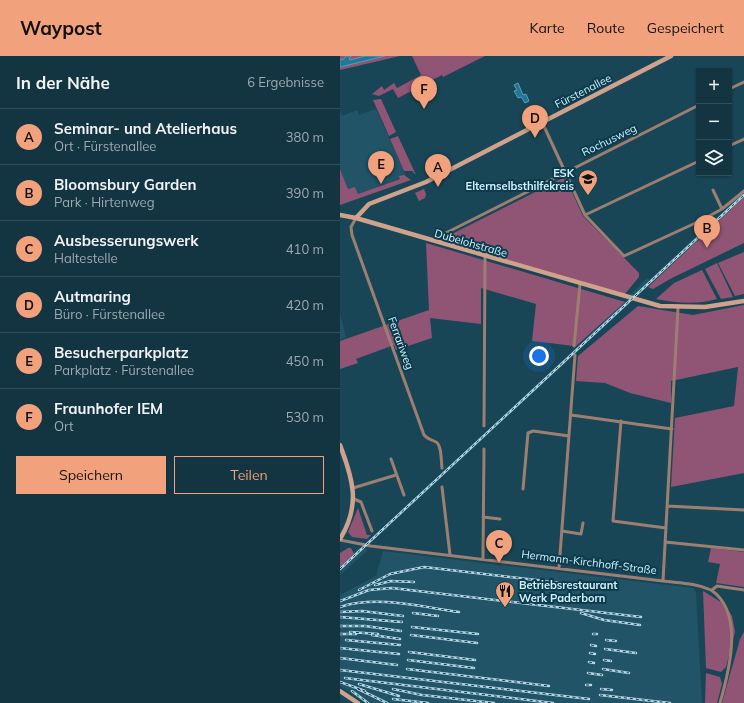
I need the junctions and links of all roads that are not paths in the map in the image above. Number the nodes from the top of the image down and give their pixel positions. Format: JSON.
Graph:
{"nodes":[{"id":1,"x":671,"y":56,"type":"edge"},
{"id":2,"x":744,"y":82,"type":"edge"},
{"id":3,"x":732,"y":88,"type":"edge"},
{"id":4,"x":696,"y":106,"type":"edge"},
{"id":5,"x":542,"y":122,"type":"junction"},
{"id":6,"x":744,"y":139,"type":"edge"},
{"id":7,"x":732,"y":145,"type":"edge"},
{"id":8,"x":696,"y":162,"type":"edge"},
{"id":9,"x":565,"y":171,"type":"junction"},
{"id":10,"x":713,"y":190,"type":"dead end"},
{"id":11,"x":744,"y":190,"type":"edge"},
{"id":12,"x":722,"y":209,"type":"junction"},
{"id":13,"x":340,"y":215,"type":"edge"},
{"id":14,"x":585,"y":215,"type":"junction"},
{"id":15,"x":356,"y":218,"type":"junction"},
{"id":16,"x":442,"y":235,"type":"junction"},
{"id":17,"x":431,"y":241,"type":"junction"},
{"id":18,"x":438,"y":243,"type":"junction"},
{"id":19,"x":485,"y":256,"type":"junction"},
{"id":20,"x":580,"y":284,"type":"junction"},
{"id":21,"x":744,"y":301,"type":"edge"},
{"id":22,"x":678,"y":308,"type":"junction"},
{"id":23,"x":574,"y":346,"type":"dead end"},
{"id":24,"x":575,"y":355,"type":"dead end"},
{"id":25,"x":571,"y":415,"type":"junction"},
{"id":26,"x":621,"y":421,"type":"junction"},
{"id":27,"x":484,"y":426,"type":"dead end"},
{"id":28,"x":672,"y":428,"type":"junction"},
{"id":29,"x":569,"y":436,"type":"junction"},
{"id":30,"x":340,"y":445,"type":"edge"},
{"id":31,"x":484,"y":449,"type":"dead end"},
{"id":32,"x":391,"y":459,"type":"dead end"},
{"id":33,"x":442,"y":468,"type":"dead end"},
{"id":34,"x":396,"y":475,"type":"junction"},
{"id":35,"x":442,"y":487,"type":"dead end"},
{"id":36,"x":354,"y":488,"type":"junction"},
{"id":37,"x":523,"y":489,"type":"dead end"},
{"id":38,"x":404,"y":495,"type":"dead end"},
{"id":39,"x":354,"y":499,"type":"junction"},
{"id":40,"x":667,"y":506,"type":"junction"},
{"id":41,"x":744,"y":510,"type":"edge"},
{"id":42,"x":483,"y":517,"type":"junction"},
{"id":43,"x":500,"y":519,"type":"dead end"},
{"id":44,"x":582,"y":523,"type":"dead end"},
{"id":45,"x":666,"y":528,"type":"junction"},
{"id":46,"x":372,"y":531,"type":"dead end"},
{"id":47,"x":562,"y":531,"type":"junction"},
{"id":48,"x":340,"y":540,"type":"edge"},
{"id":49,"x":665,"y":542,"type":"junction"},
{"id":50,"x":744,"y":550,"type":"edge"},
{"id":51,"x":450,"y":555,"type":"junction"},
{"id":52,"x":483,"y":559,"type":"junction"},
{"id":53,"x":559,"y":568,"type":"junction"},
{"id":54,"x":663,"y":580,"type":"junction"},
{"id":55,"x":712,"y":590,"type":"junction"},
{"id":56,"x":744,"y":590,"type":"edge"},
{"id":57,"x":734,"y":614,"type":"dead end"},
{"id":58,"x":736,"y":644,"type":"dead end"},
{"id":59,"x":340,"y":691,"type":"edge"},
{"id":60,"x":358,"y":703,"type":"edge"},
{"id":61,"x":720,"y":703,"type":"edge"}],
"edges":[{"from":1,"to":5,"type":"street","name":"Fürstenallee"},
{"from":2,"to":3,"type":"street"},
{"from":4,"to":9,"type":"street","name":"Rochusweg"},
{"from":5,"to":9,"type":"street"},
{"from":5,"to":15,"type":"street","name":"Fürstenallee"},
{"from":6,"to":7,"type":"street"},
{"from":8,"to":14,"type":"street"},
{"from":9,"to":14,"type":"street"},
{"from":9,"to":16,"type":"street","name":"Rochusweg"},
{"from":10,"to":12,"type":"street"},
{"from":11,"to":12,"type":"street"},
{"from":12,"to":14,"type":"street"},
{"from":13,"to":15,"type":"street","name":"Dubelohstraße"},
{"from":15,"to":17,"type":"street","name":"Dubelohstraße"},
{"from":15,"to":33,"type":"street","name":"Ferrariweg"},
{"from":16,"to":17,"type":"street","name":"Rochusweg"},
{"from":16,"to":18,"type":"street"},
{"from":17,"to":18,"type":"street","name":"Dubelohstraße"},
{"from":18,"to":19,"type":"street","name":"Dubelohstraße"},
{"from":19,"to":20,"type":"street","name":"Dubelohstraße"},
{"from":19,"to":27,"type":"street"},
{"from":20,"to":22,"type":"street","name":"Dubelohstraße"},
{"from":20,"to":23,"type":"street"},
{"from":21,"to":22,"type":"street","name":"Dubelohstraße"},
{"from":22,"to":28,"type":"street"},
{"from":24,"to":25,"type":"street"},
{"from":25,"to":26,"type":"street"},
{"from":25,"to":29,"type":"street"},
{"from":26,"to":28,"type":"street"},
{"from":26,"to":45,"type":"street"},
{"from":28,"to":40,"type":"street"},
{"from":29,"to":37,"type":"street"},
{"from":29,"to":47,"type":"street"},
{"from":30,"to":36,"type":"street"},
{"from":31,"to":42,"type":"street"},
{"from":32,"to":34,"type":"street"},
{"from":34,"to":36,"type":"street"},
{"from":34,"to":38,"type":"street"},
{"from":35,"to":51,"type":"street"},
{"from":36,"to":39,"type":"street"},
{"from":39,"to":46,"type":"street"},
{"from":39,"to":48,"type":"street"},
{"from":40,"to":41,"type":"street"},
{"from":40,"to":45,"type":"street"},
{"from":42,"to":43,"type":"street"},
{"from":42,"to":52,"type":"street"},
{"from":44,"to":47,"type":"street"},
{"from":45,"to":49,"type":"street"},
{"from":47,"to":53,"type":"street"},
{"from":48,"to":51,"type":"street","name":"Hermann-Kirchhoff-Straße"},
{"from":49,"to":50,"type":"street"},
{"from":49,"to":54,"type":"street"},
{"from":51,"to":52,"type":"street","name":"Hermann-Kirchhoff-Straße"},
{"from":52,"to":53,"type":"street","name":"Hermann-Kirchhoff-Straße"},
{"from":53,"to":54,"type":"street","name":"Hermann-Kirchhoff-Straße"},
{"from":54,"to":55,"type":"street","name":"Hermann-Kirchhoff-Straße"},
{"from":55,"to":56,"type":"street"},
{"from":55,"to":57,"type":"street","name":"Hermann-Kirchhoff-Straße"},
{"from":58,"to":61,"type":"street"},
{"from":59,"to":60,"type":"street"}]}
